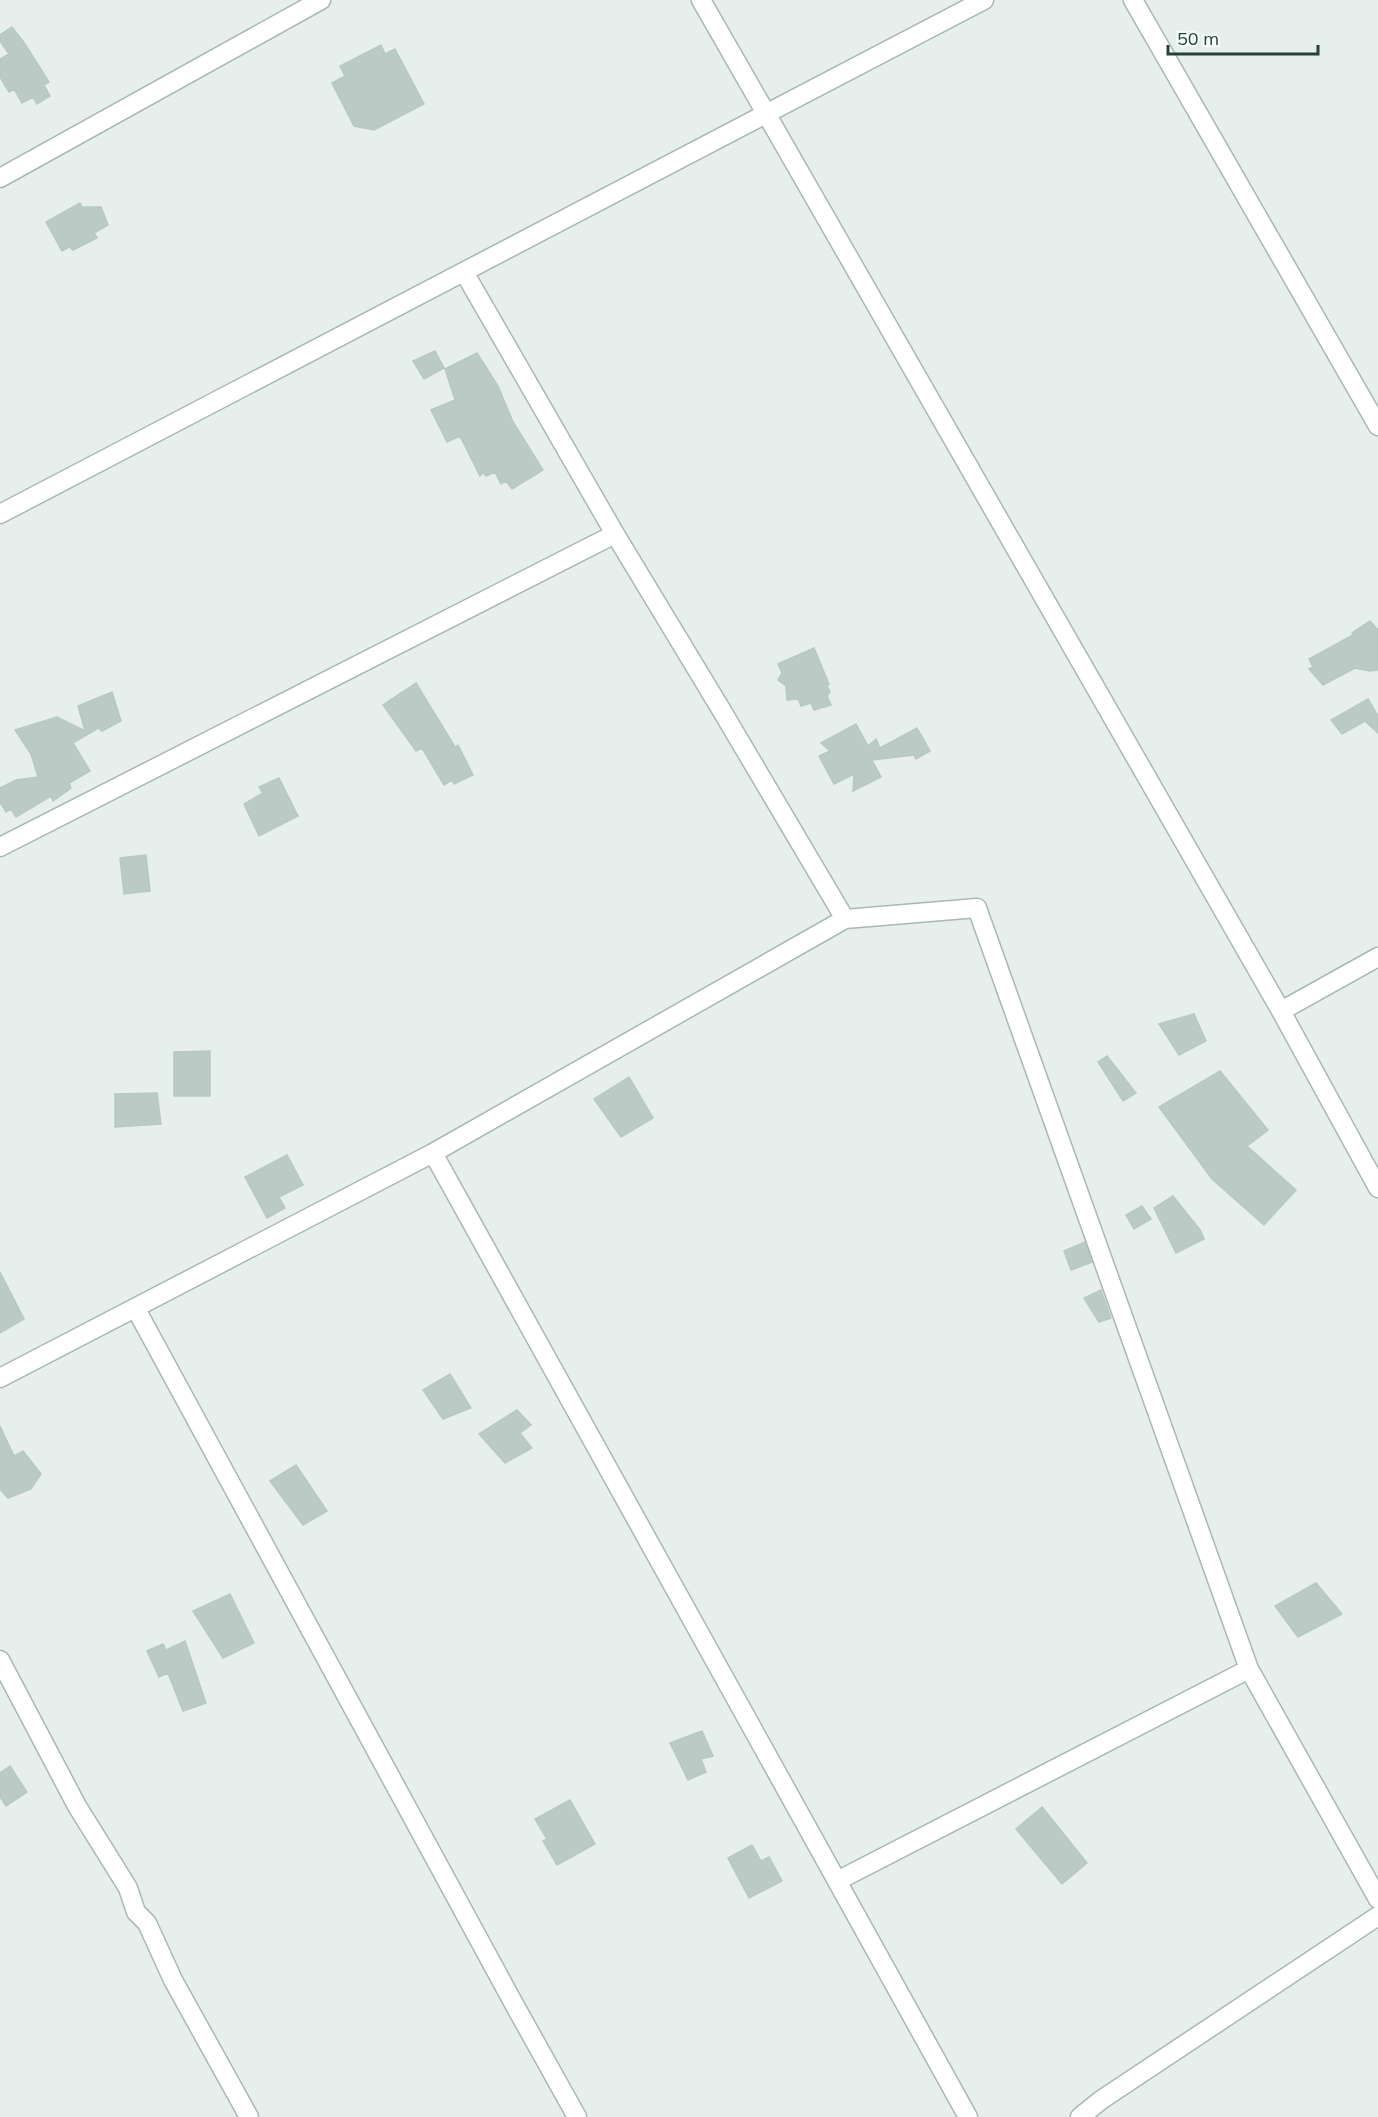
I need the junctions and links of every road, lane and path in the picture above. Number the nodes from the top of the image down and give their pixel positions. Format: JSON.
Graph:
{"nodes":[{"id":1,"x":321,"y":0,"type":"edge"},
{"id":2,"x":701,"y":0,"type":"edge"},
{"id":3,"x":984,"y":0,"type":"edge"},
{"id":4,"x":1133,"y":0,"type":"edge"},
{"id":5,"x":765,"y":113,"type":"junction"},
{"id":6,"x":0,"y":178,"type":"edge"},
{"id":7,"x":464,"y":272,"type":"junction"},
{"id":8,"x":1378,"y":426,"type":"edge"},
{"id":9,"x":0,"y":514,"type":"edge"},
{"id":10,"x":615,"y":534,"type":"junction"},
{"id":11,"x":0,"y":847,"type":"edge"},
{"id":12,"x":845,"y":919,"type":"junction"},
{"id":13,"x":1378,"y":957,"type":"edge"},
{"id":14,"x":1281,"y":1011,"type":"junction"},
{"id":15,"x":433,"y":1153,"type":"junction"},
{"id":16,"x":1378,"y":1188,"type":"edge"},
{"id":17,"x":136,"y":1309,"type":"junction"},
{"id":18,"x":0,"y":1378,"type":"edge"},
{"id":19,"x":0,"y":1660,"type":"edge"},
{"id":20,"x":1249,"y":1669,"type":"junction"},
{"id":21,"x":837,"y":1881,"type":"junction"},
{"id":22,"x":1378,"y":1899,"type":"edge"},
{"id":23,"x":1378,"y":1916,"type":"edge"},
{"id":24,"x":249,"y":2117,"type":"edge"},
{"id":25,"x":577,"y":2117,"type":"edge"},
{"id":26,"x":968,"y":2117,"type":"edge"},
{"id":27,"x":1080,"y":2117,"type":"edge"}],
"edges":[{"from":1,"to":6,"type":"street"},
{"from":2,"to":5,"type":"street"},
{"from":3,"to":5,"type":"street"},
{"from":4,"to":8,"type":"street"},
{"from":5,"to":7,"type":"street"},
{"from":5,"to":14,"type":"street"},
{"from":7,"to":9,"type":"street"},
{"from":7,"to":10,"type":"street"},
{"from":10,"to":11,"type":"street"},
{"from":10,"to":12,"type":"street"},
{"from":12,"to":15,"type":"street"},
{"from":12,"to":20,"type":"street"},
{"from":13,"to":14,"type":"street"},
{"from":14,"to":16,"type":"street"},
{"from":15,"to":17,"type":"street"},
{"from":15,"to":21,"type":"street"},
{"from":17,"to":18,"type":"street"},
{"from":17,"to":25,"type":"street"},
{"from":19,"to":24,"type":"street"},
{"from":20,"to":21,"type":"street"},
{"from":20,"to":22,"type":"street"},
{"from":21,"to":26,"type":"street"},
{"from":23,"to":27,"type":"street"}]}
